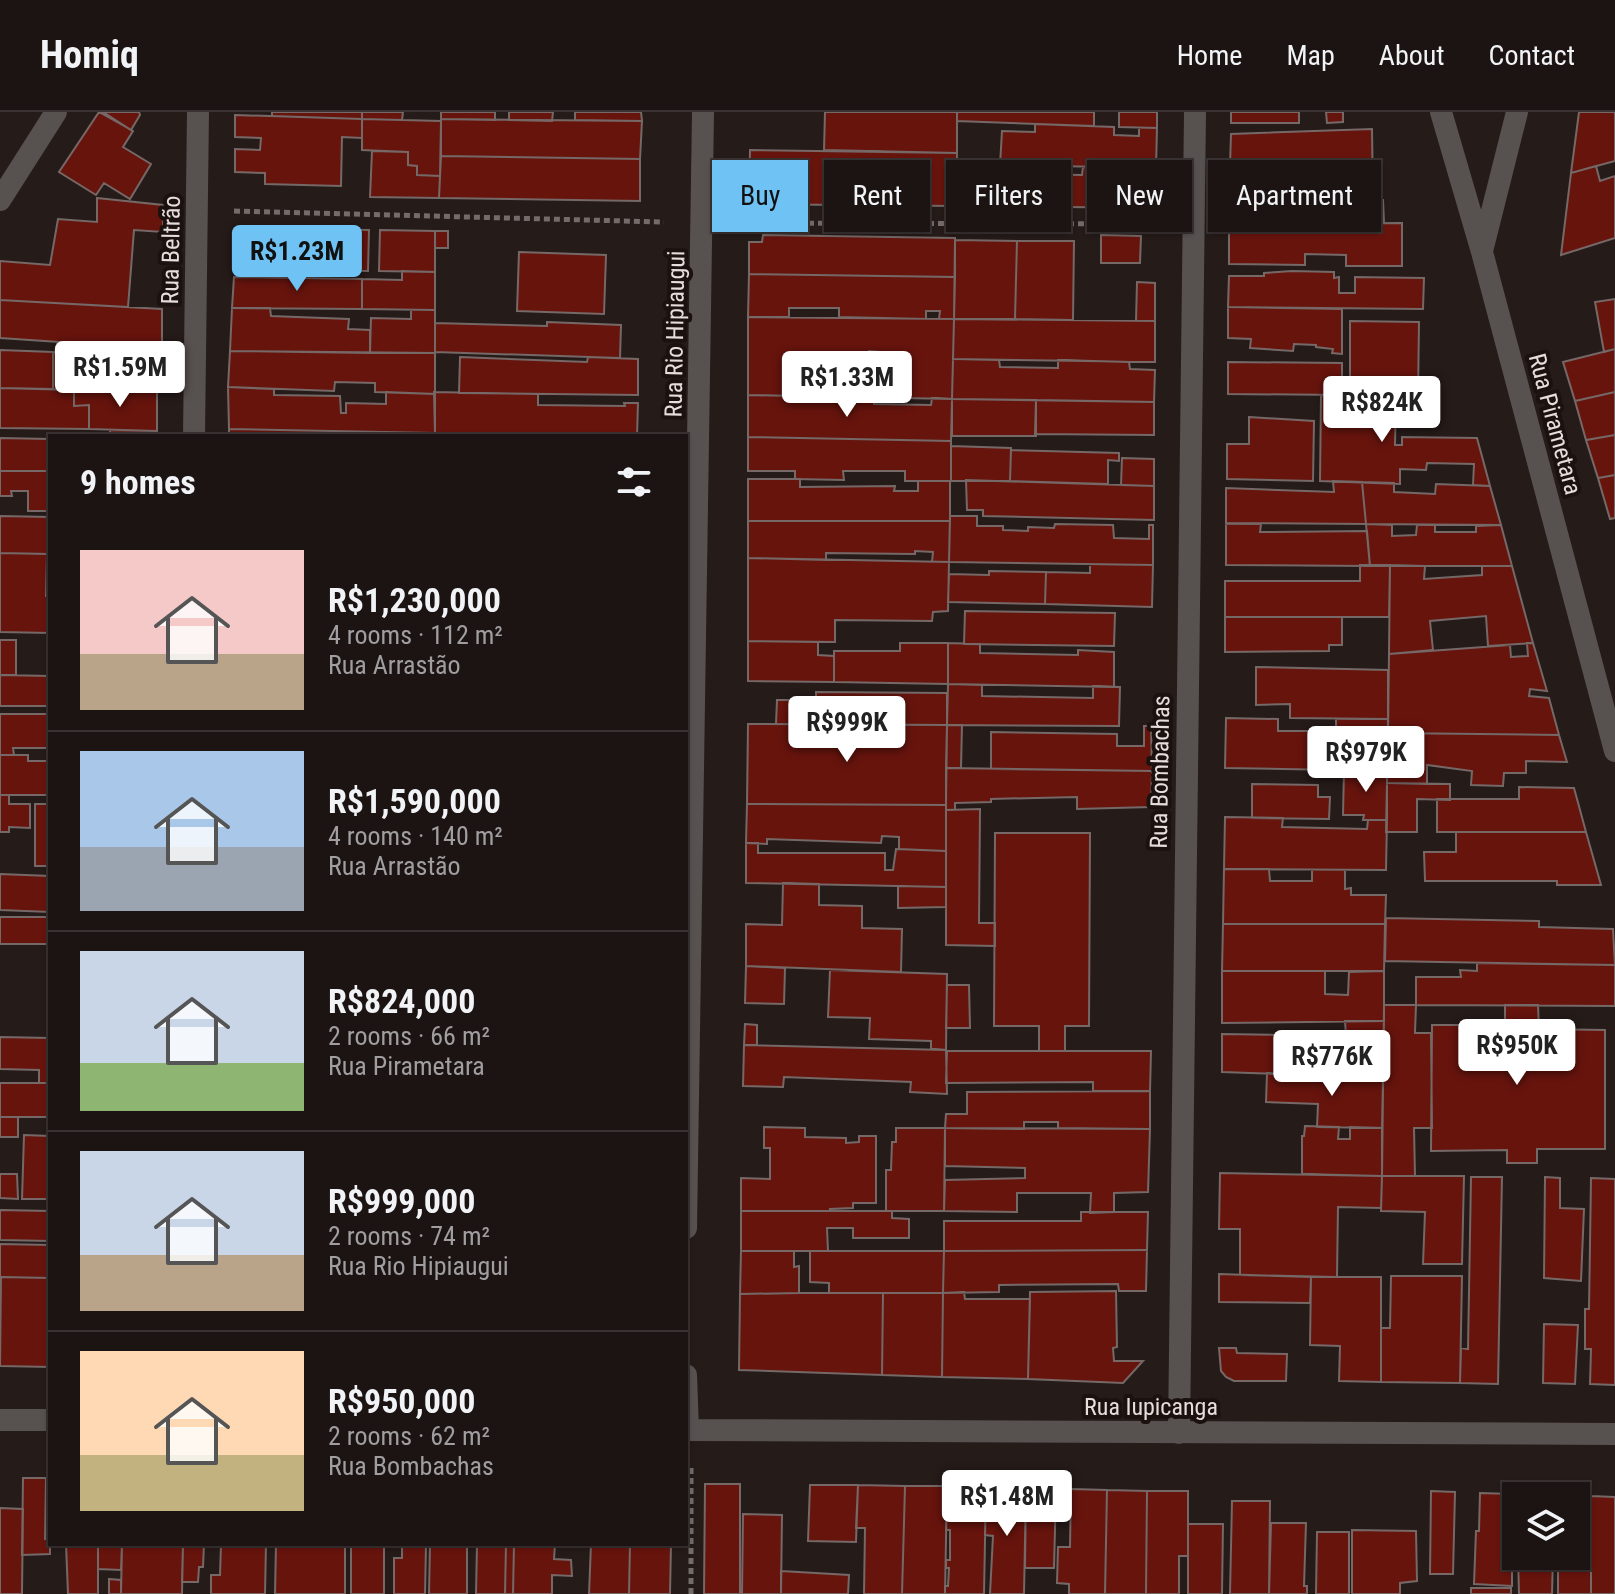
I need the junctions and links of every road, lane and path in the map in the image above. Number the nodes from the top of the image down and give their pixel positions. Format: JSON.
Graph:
{"nodes":[{"id":1,"x":56,"y":112,"type":"edge"},
{"id":2,"x":198,"y":112,"type":"edge"},
{"id":3,"x":703,"y":112,"type":"edge"},
{"id":4,"x":1195,"y":112,"type":"edge"},
{"id":5,"x":1441,"y":112,"type":"edge"},
{"id":6,"x":1517,"y":112,"type":"edge"},
{"id":7,"x":0,"y":200,"type":"edge"},
{"id":8,"x":1482,"y":252,"type":"junction"},
{"id":9,"x":194,"y":434,"type":"edge"},
{"id":10,"x":1615,"y":751,"type":"edge"},
{"id":11,"x":688,"y":1097,"type":"edge"},
{"id":12,"x":0,"y":1420,"type":"edge"},
{"id":13,"x":48,"y":1420,"type":"edge"},
{"id":14,"x":688,"y":1430,"type":"edge"},
{"id":15,"x":1179,"y":1433,"type":"junction"},
{"id":16,"x":1615,"y":1434,"type":"edge"},
{"id":17,"x":688,"y":1440,"type":"edge"},
{"id":18,"x":691,"y":1594,"type":"edge"}],
"edges":[{"from":1,"to":7,"type":"street"},
{"from":2,"to":9,"type":"street","name":"Rua Beltrão"},
{"from":3,"to":11,"type":"street","name":"Rua Rio Hipiaugui"},
{"from":4,"to":15,"type":"street","name":"Rua Bombachas"},
{"from":5,"to":8,"type":"street","name":"Rua Pirametara"},
{"from":6,"to":8,"type":"street"},
{"from":8,"to":10,"type":"street","name":"Rua Pirametara"},
{"from":12,"to":13,"type":"street"},
{"from":14,"to":15,"type":"street","name":"Rua Iupicanga"},
{"from":15,"to":16,"type":"street","name":"Rua Iupicanga"},
{"from":17,"to":18,"type":"path"}]}
